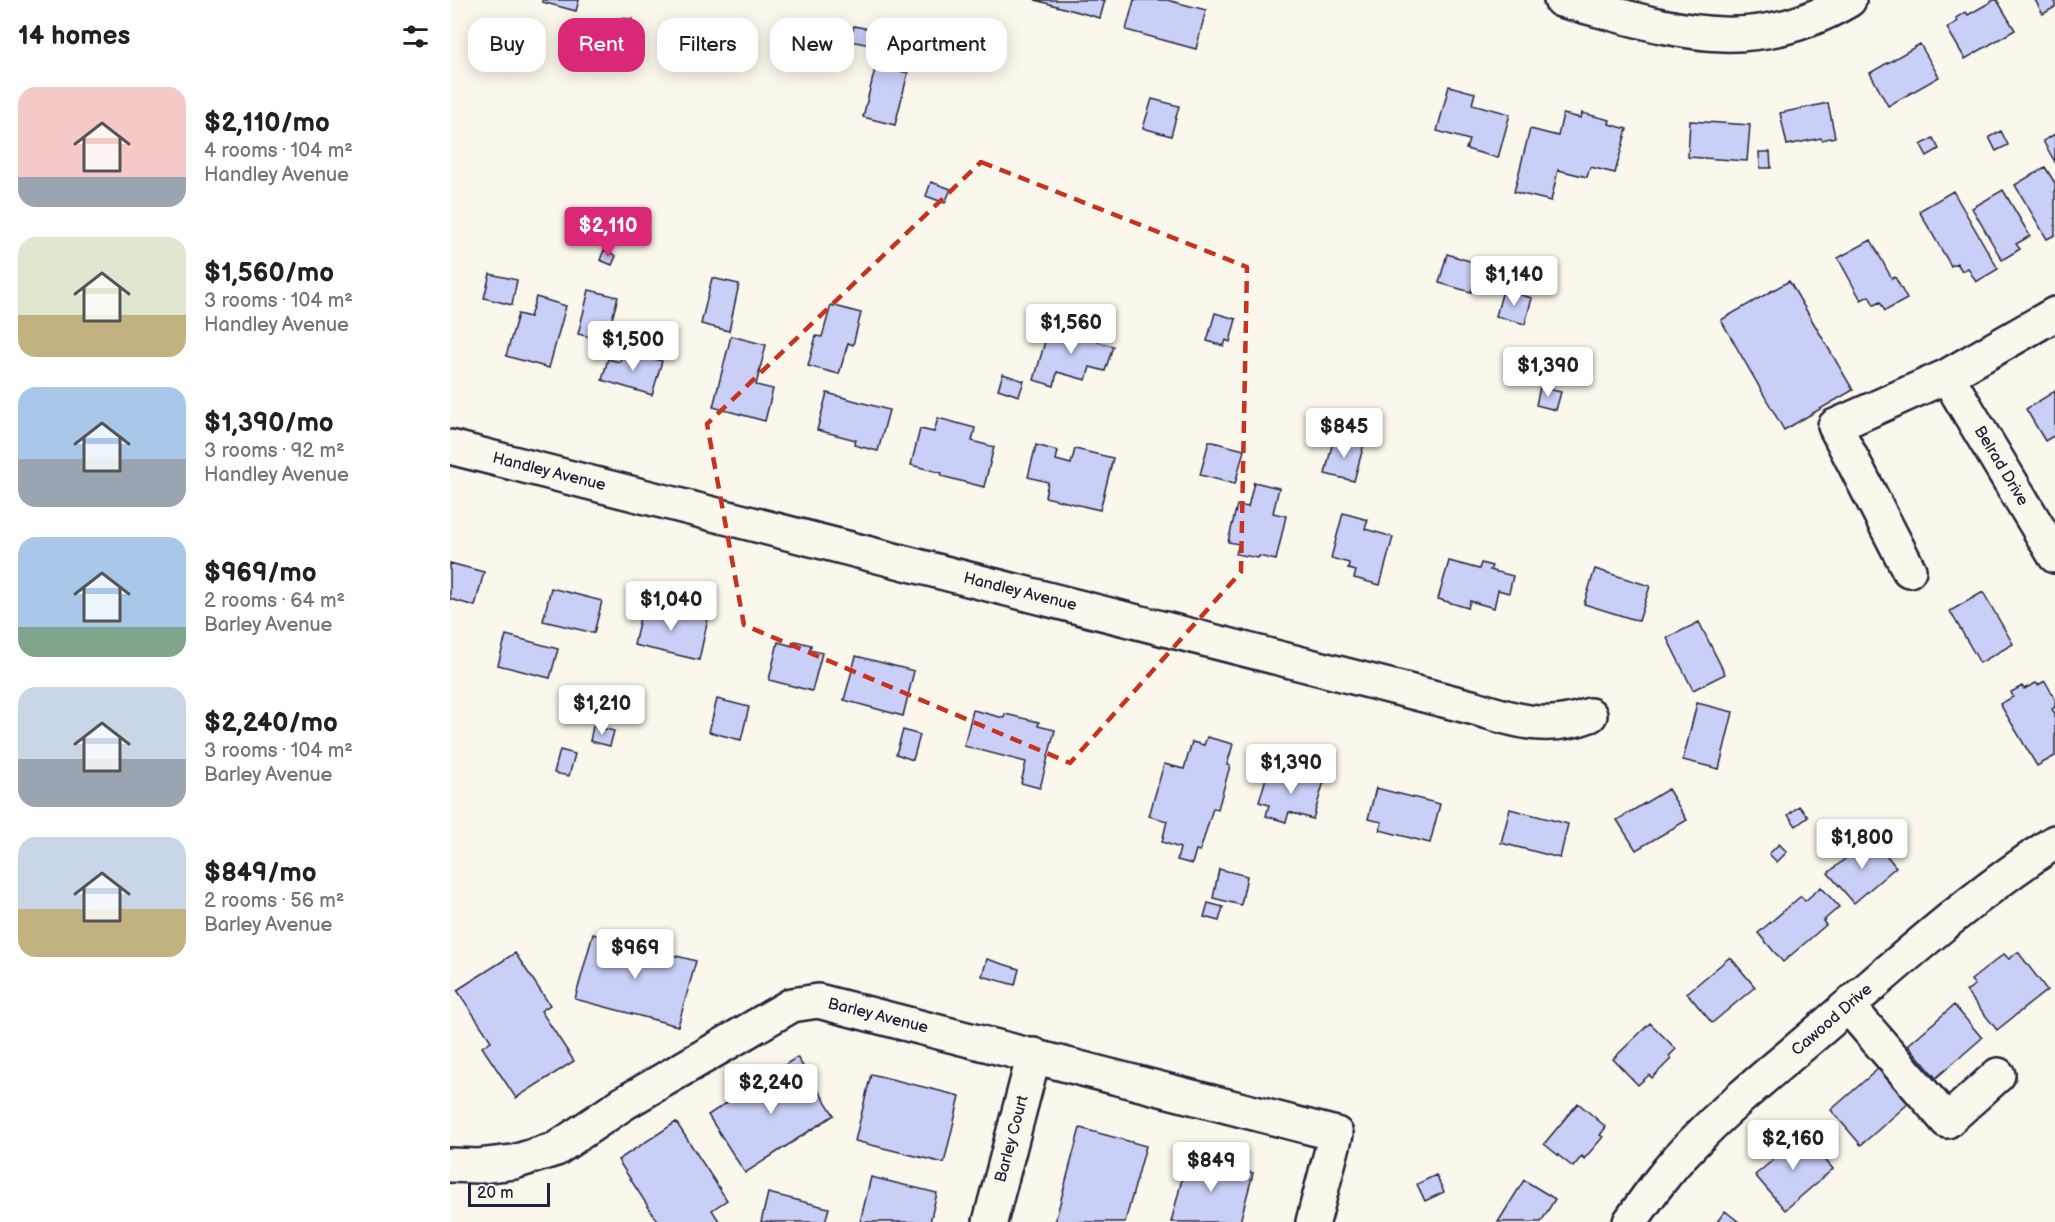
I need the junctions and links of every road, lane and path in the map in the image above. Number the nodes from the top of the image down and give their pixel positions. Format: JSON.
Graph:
{"nodes":[{"id":1,"x":1561,"y":0,"type":"edge"},
{"id":2,"x":1849,"y":0,"type":"edge"},
{"id":3,"x":2055,"y":314,"type":"edge"},
{"id":4,"x":1947,"y":376,"type":"junction"},
{"id":5,"x":450,"y":447,"type":"edge"},
{"id":6,"x":2055,"y":556,"type":"edge"},
{"id":7,"x":1908,"y":570,"type":"dead end"},
{"id":8,"x":1590,"y":715,"type":"dead end"},
{"id":9,"x":2055,"y":842,"type":"edge"},
{"id":10,"x":1848,"y":1006,"type":"junction"},
{"id":11,"x":1034,"y":1055,"type":"junction"},
{"id":12,"x":1998,"y":1075,"type":"dead end"},
{"id":13,"x":450,"y":1165,"type":"edge"},
{"id":14,"x":990,"y":1222,"type":"edge"},
{"id":15,"x":1313,"y":1222,"type":"edge"},
{"id":16,"x":1630,"y":1222,"type":"edge"}],
"edges":[{"from":1,"to":2,"type":"street"},
{"from":3,"to":4,"type":"street"},
{"from":4,"to":6,"type":"street","name":"Belrad Drive"},
{"from":4,"to":7,"type":"street"},
{"from":5,"to":8,"type":"street","name":"Handley Avenue"},
{"from":9,"to":10,"type":"street","name":"Cawood Drive"},
{"from":10,"to":12,"type":"street"},
{"from":10,"to":16,"type":"street","name":"Cawood Drive"},
{"from":11,"to":13,"type":"street","name":"Barley Avenue"},
{"from":11,"to":14,"type":"street","name":"Barley Court"},
{"from":11,"to":15,"type":"street","name":"Barley Avenue"}]}
